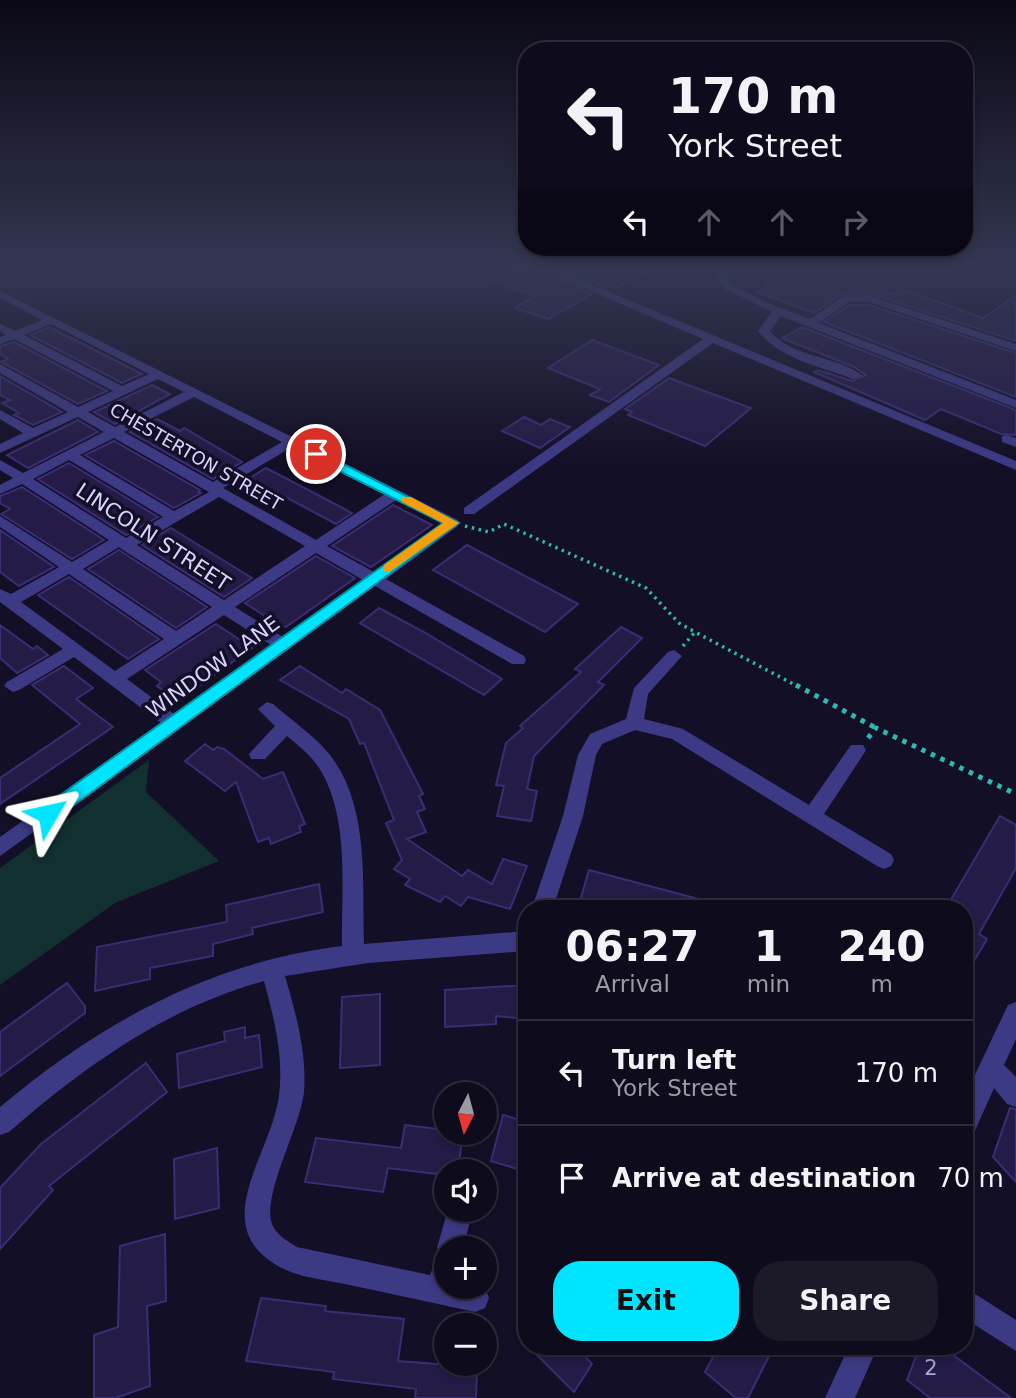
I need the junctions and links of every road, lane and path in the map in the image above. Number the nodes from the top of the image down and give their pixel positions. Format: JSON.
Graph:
{"nodes":[{"id":1,"x":10,"y":332,"type":"edge"},
{"id":2,"x":22,"y":332,"type":"edge"},
{"id":3,"x":75,"y":332,"type":"edge"},
{"id":4,"x":695,"y":332,"type":"edge"},
{"id":5,"x":765,"y":332,"type":"edge"},
{"id":6,"x":836,"y":332,"type":"edge"},
{"id":7,"x":969,"y":332,"type":"edge"},
{"id":8,"x":15,"y":335,"type":"junction"},
{"id":9,"x":711,"y":339,"type":"junction"},
{"id":10,"x":0,"y":341,"type":"edge"},
{"id":11,"x":1016,"y":348,"type":"edge"},
{"id":12,"x":0,"y":368,"type":"edge"},
{"id":13,"x":158,"y":374,"type":"junction"},
{"id":14,"x":857,"y":376,"type":"dead end"},
{"id":15,"x":122,"y":391,"type":"junction"},
{"id":16,"x":194,"y":393,"type":"junction"},
{"id":17,"x":1016,"y":404,"type":"edge"},
{"id":18,"x":78,"y":412,"type":"junction"},
{"id":19,"x":0,"y":414,"type":"edge"},
{"id":20,"x":114,"y":433,"type":"junction"},
{"id":21,"x":33,"y":434,"type":"junction"},
{"id":22,"x":291,"y":442,"type":"junction"},
{"id":23,"x":0,"y":449,"type":"edge"},
{"id":24,"x":70,"y":455,"type":"junction"},
{"id":25,"x":0,"y":464,"type":"edge"},
{"id":26,"x":1016,"y":466,"type":"edge"},
{"id":27,"x":23,"y":479,"type":"junction"},
{"id":28,"x":0,"y":490,"type":"edge"},
{"id":29,"x":215,"y":490,"type":"junction"},
{"id":30,"x":396,"y":494,"type":"junction"},
{"id":31,"x":469,"y":511,"type":"dead end"},
{"id":32,"x":173,"y":517,"type":"junction"},
{"id":33,"x":0,"y":520,"type":"edge"},
{"id":34,"x":453,"y":523,"type":"junction"},
{"id":35,"x":122,"y":543,"type":"junction"},
{"id":36,"x":315,"y":547,"type":"junction"},
{"id":37,"x":72,"y":567,"type":"junction"},
{"id":38,"x":373,"y":579,"type":"junction"},
{"id":39,"x":3,"y":597,"type":"edge"},
{"id":40,"x":223,"y":607,"type":"junction"},
{"id":41,"x":695,"y":632,"type":"junction"},
{"id":42,"x":176,"y":639,"type":"junction"},
{"id":43,"x":283,"y":645,"type":"junction"},
{"id":44,"x":75,"y":649,"type":"junction"},
{"id":45,"x":674,"y":656,"type":"joint"},
{"id":46,"x":518,"y":660,"type":"dead end"},
{"id":47,"x":116,"y":680,"type":"junction"},
{"id":48,"x":13,"y":686,"type":"dead end"},
{"id":49,"x":267,"y":709,"type":"dead end"},
{"id":50,"x":174,"y":723,"type":"junction"},
{"id":51,"x":634,"y":723,"type":"junction"},
{"id":52,"x":286,"y":726,"type":"junction"},
{"id":53,"x":876,"y":728,"type":"junction"},
{"id":54,"x":857,"y":750,"type":"joint"},
{"id":55,"x":258,"y":754,"type":"dead end"},
{"id":56,"x":1016,"y":794,"type":"edge"},
{"id":57,"x":811,"y":818,"type":"junction"},
{"id":58,"x":0,"y":848,"type":"edge"},
{"id":59,"x":884,"y":860,"type":"dead end"},
{"id":60,"x":545,"y":900,"type":"edge"},
{"id":61,"x":518,"y":942,"type":"edge"},
{"id":62,"x":353,"y":954,"type":"junction"},
{"id":63,"x":272,"y":969,"type":"junction"},
{"id":64,"x":1016,"y":1013,"type":"edge"},
{"id":65,"x":991,"y":1068,"type":"junction"},
{"id":66,"x":1016,"y":1095,"type":"edge"},
{"id":67,"x":973,"y":1107,"type":"edge"},
{"id":68,"x":0,"y":1123,"type":"edge"},
{"id":69,"x":434,"y":1276,"type":"edge"},
{"id":70,"x":973,"y":1307,"type":"edge"},
{"id":71,"x":1016,"y":1337,"type":"edge"},
{"id":72,"x":860,"y":1355,"type":"edge"},
{"id":73,"x":840,"y":1398,"type":"edge"}],
"edges":[{"from":1,"to":8,"type":"street"},
{"from":2,"to":8,"type":"street"},
{"from":3,"to":13,"type":"street"},
{"from":4,"to":9,"type":"street"},
{"from":5,"to":14,"type":"street"},
{"from":6,"to":17,"type":"street"},
{"from":7,"to":11,"type":"street"},
{"from":8,"to":10,"type":"street"},
{"from":8,"to":15,"type":"street"},
{"from":9,"to":26,"type":"street"},
{"from":9,"to":31,"type":"street"},
{"from":12,"to":18,"type":"street","name":"CHESTERTON STREET"},
{"from":13,"to":15,"type":"street"},
{"from":13,"to":16,"type":"street"},
{"from":15,"to":18,"type":"street"},
{"from":16,"to":20,"type":"street"},
{"from":16,"to":22,"type":"street"},
{"from":18,"to":20,"type":"street","name":"CHESTERTON STREET"},
{"from":18,"to":21,"type":"street"},
{"from":19,"to":21,"type":"street"},
{"from":20,"to":24,"type":"street"},
{"from":20,"to":29,"type":"street","name":"CHESTERTON STREET"},
{"from":21,"to":23,"type":"street"},
{"from":22,"to":29,"type":"street"},
{"from":22,"to":30,"type":"street"},
{"from":24,"to":27,"type":"street"},
{"from":24,"to":32,"type":"street"},
{"from":25,"to":27,"type":"street","name":"LINCOLN STREET"},
{"from":27,"to":28,"type":"street"},
{"from":27,"to":35,"type":"street","name":"LINCOLN STREET"},
{"from":29,"to":32,"type":"street"},
{"from":29,"to":36,"type":"street","name":"CHESTERTON STREET"},
{"from":30,"to":34,"type":"street"},
{"from":30,"to":36,"type":"street"},
{"from":32,"to":35,"type":"street"},
{"from":33,"to":37,"type":"street"},
{"from":34,"to":38,"type":"street","name":"WINDOW LANE"},
{"from":34,"to":41,"type":"path"},
{"from":35,"to":37,"type":"street"},
{"from":35,"to":40,"type":"street","name":"LINCOLN STREET"},
{"from":36,"to":38,"type":"street","name":"CHESTERTON STREET"},
{"from":36,"to":40,"type":"street"},
{"from":37,"to":39,"type":"street"},
{"from":37,"to":42,"type":"street"},
{"from":38,"to":43,"type":"street","name":"WINDOW LANE"},
{"from":38,"to":46,"type":"street","name":"CHESTERTON STREET"},
{"from":39,"to":44,"type":"street"},
{"from":40,"to":42,"type":"street"},
{"from":40,"to":43,"type":"street","name":"LINCOLN STREET"},
{"from":41,"to":45,"type":"path"},
{"from":41,"to":53,"type":"path"},
{"from":42,"to":47,"type":"street"},
{"from":43,"to":50,"type":"street","name":"WINDOW LANE"},
{"from":44,"to":47,"type":"street"},
{"from":44,"to":48,"type":"street"},
{"from":45,"to":51,"type":"street"},
{"from":47,"to":50,"type":"street"},
{"from":49,"to":52,"type":"street"},
{"from":50,"to":58,"type":"street","name":"WINDOW LANE"},
{"from":51,"to":57,"type":"street"},
{"from":51,"to":60,"type":"street"},
{"from":52,"to":55,"type":"street"},
{"from":52,"to":62,"type":"street"},
{"from":53,"to":54,"type":"path"},
{"from":53,"to":56,"type":"path"},
{"from":54,"to":57,"type":"street"},
{"from":57,"to":59,"type":"street"},
{"from":61,"to":62,"type":"street"},
{"from":62,"to":63,"type":"street"},
{"from":63,"to":68,"type":"street"},
{"from":63,"to":69,"type":"street"},
{"from":64,"to":65,"type":"street"},
{"from":65,"to":66,"type":"street"},
{"from":65,"to":67,"type":"street"},
{"from":70,"to":71,"type":"street"},
{"from":72,"to":73,"type":"street"}]}
